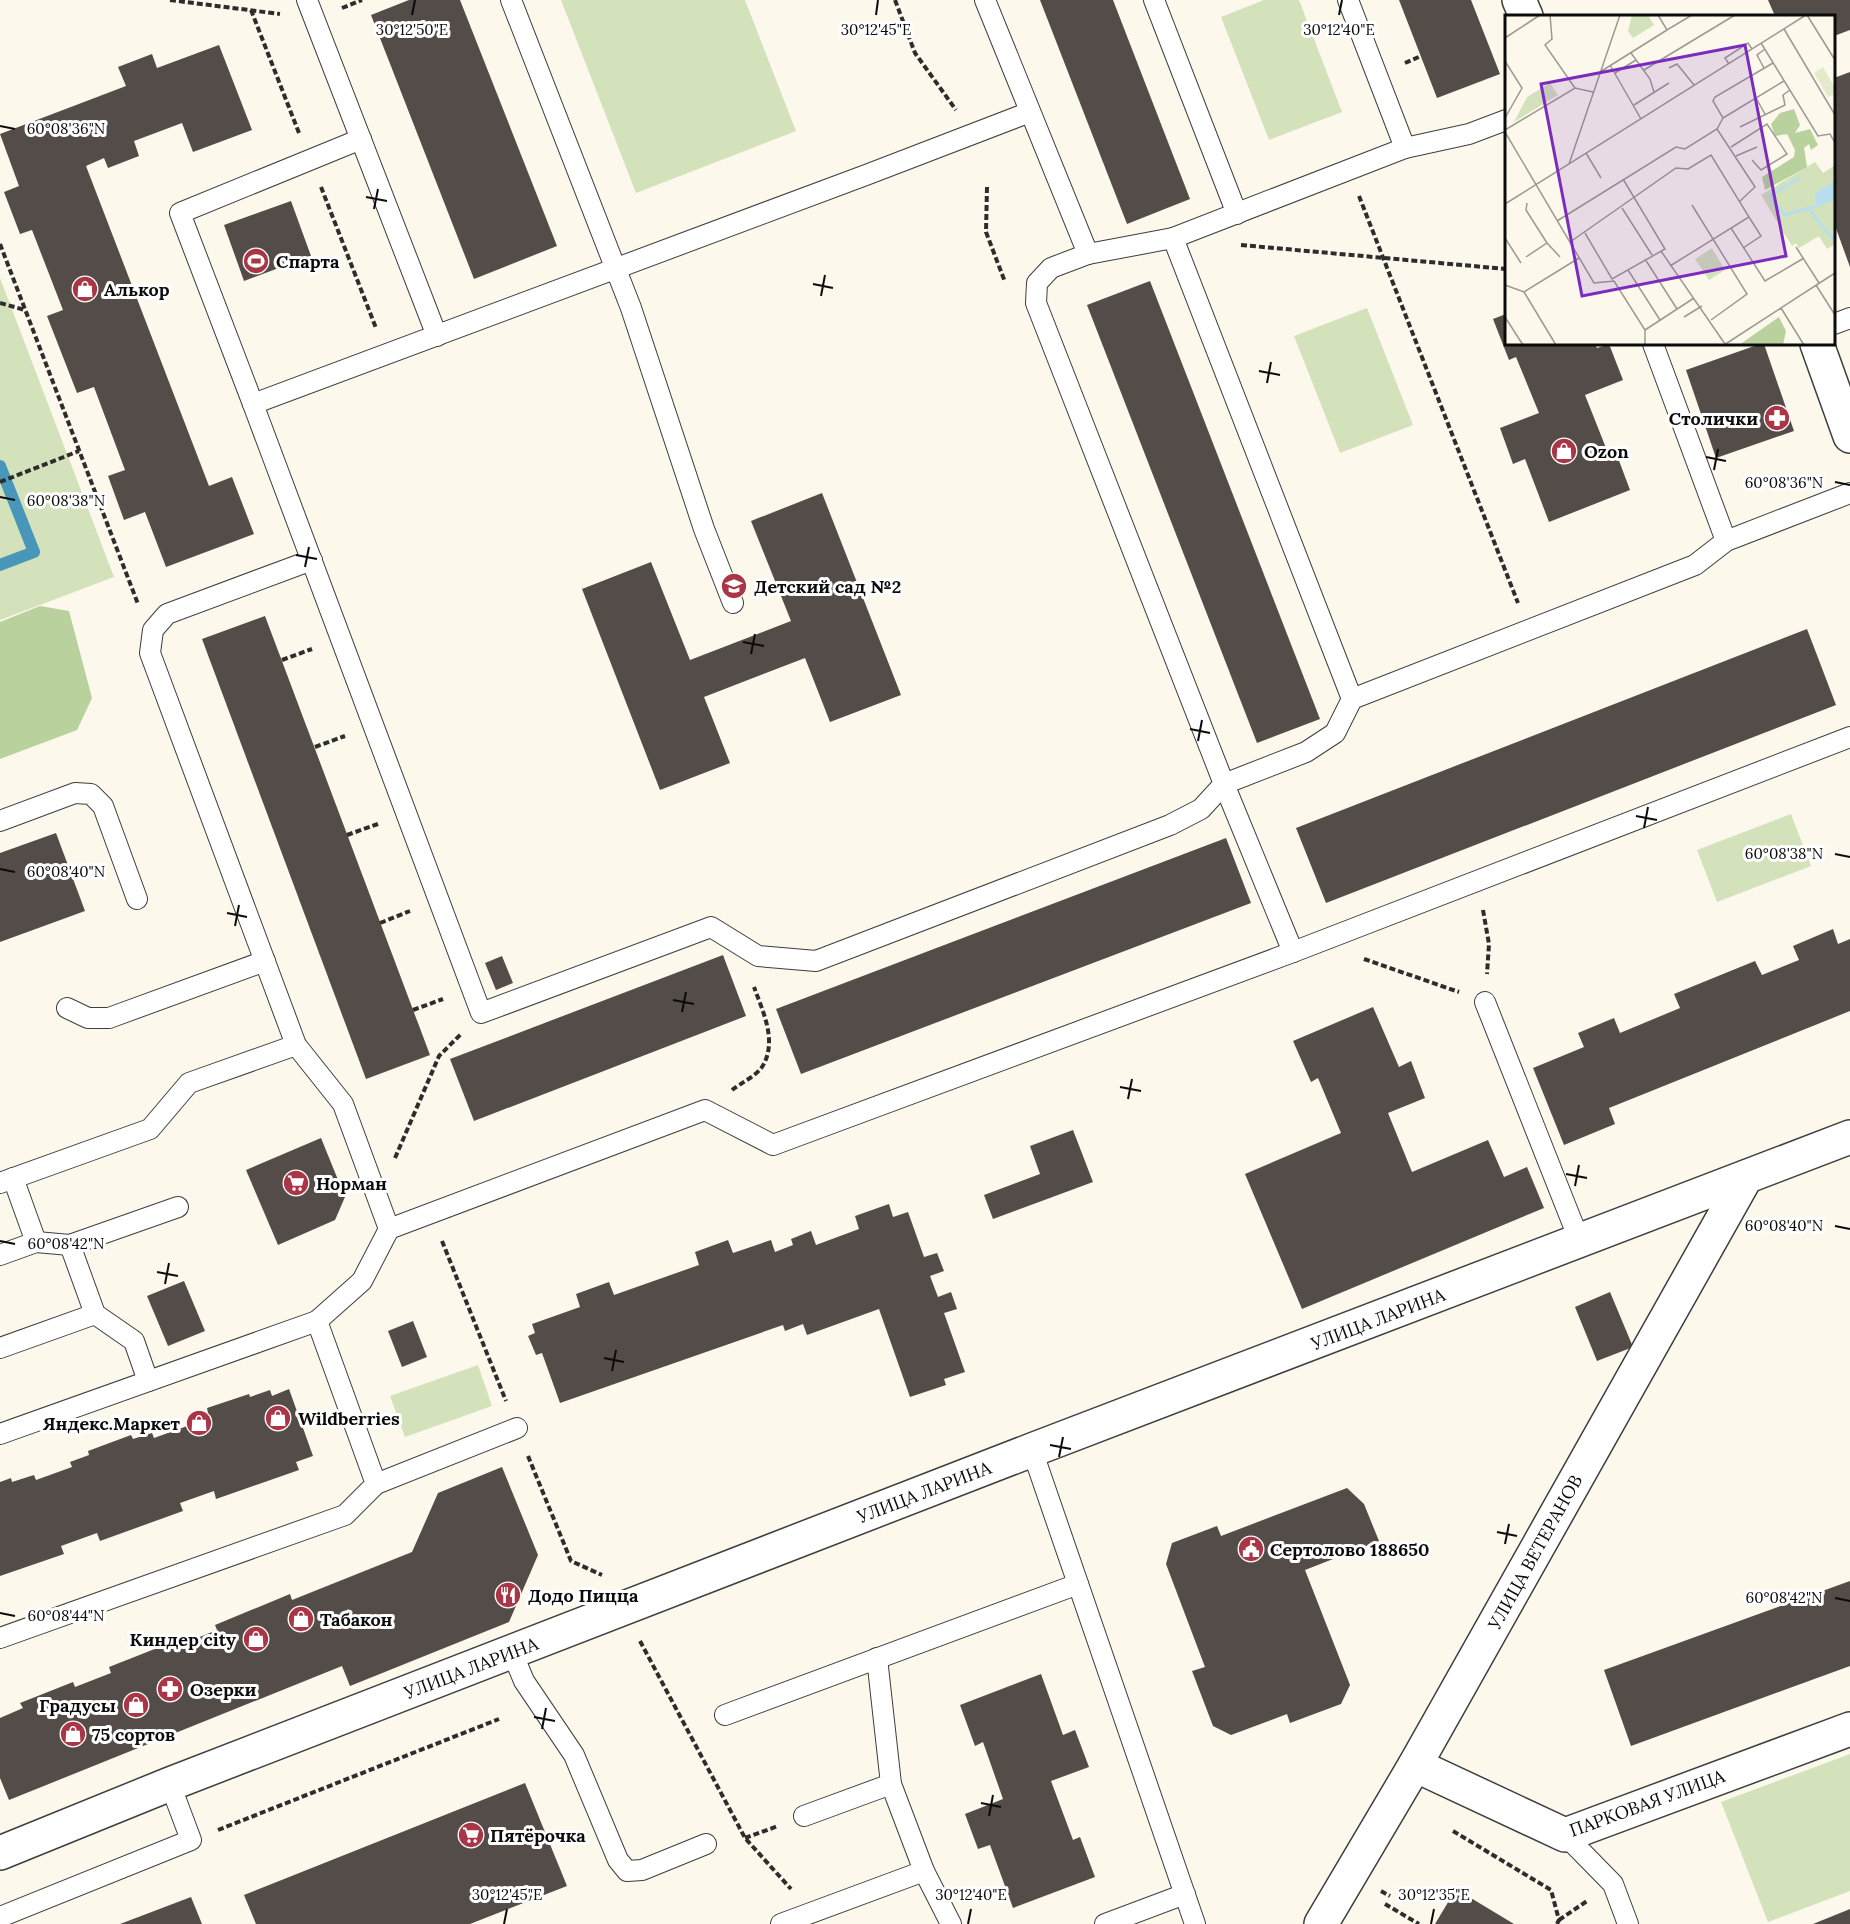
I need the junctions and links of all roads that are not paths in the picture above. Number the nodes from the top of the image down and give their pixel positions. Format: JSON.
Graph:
{"nodes":[{"id":1,"x":307,"y":0,"type":"edge"},
{"id":2,"x":511,"y":0,"type":"edge"},
{"id":3,"x":985,"y":0,"type":"edge"},
{"id":4,"x":1154,"y":0,"type":"edge"},
{"id":5,"x":1348,"y":0,"type":"edge"},
{"id":6,"x":1519,"y":0,"type":"edge"},
{"id":7,"x":1526,"y":15,"type":"edge"},
{"id":8,"x":1030,"y":112,"type":"junction"},
{"id":9,"x":1505,"y":120,"type":"edge"},
{"id":10,"x":361,"y":139,"type":"junction"},
{"id":11,"x":1406,"y":148,"type":"junction"},
{"id":12,"x":1237,"y":214,"type":"junction"},
{"id":13,"x":1173,"y":238,"type":"junction"},
{"id":14,"x":1088,"y":254,"type":"junction"},
{"id":15,"x":616,"y":269,"type":"junction"},
{"id":16,"x":1850,"y":318,"type":"edge"},
{"id":17,"x":1835,"y":323,"type":"edge"},
{"id":18,"x":438,"y":336,"type":"junction"},
{"id":19,"x":1653,"y":345,"type":"edge"},
{"id":20,"x":1817,"y":345,"type":"edge"},
{"id":21,"x":253,"y":404,"type":"junction"},
{"id":22,"x":1850,"y":436,"type":"edge"},
{"id":23,"x":1850,"y":493,"type":"edge"},
{"id":24,"x":1726,"y":541,"type":"junction"},
{"id":25,"x":312,"y":560,"type":"junction"},
{"id":26,"x":734,"y":603,"type":"dead end"},
{"id":27,"x":1352,"y":699,"type":"junction"},
{"id":28,"x":1850,"y":737,"type":"edge"},
{"id":29,"x":1224,"y":784,"type":"junction"},
{"id":30,"x":0,"y":821,"type":"edge"},
{"id":31,"x":136,"y":899,"type":"dead end"},
{"id":32,"x":1293,"y":952,"type":"junction"},
{"id":33,"x":265,"y":961,"type":"junction"},
{"id":34,"x":1485,"y":1002,"type":"road end"},
{"id":35,"x":66,"y":1008,"type":"dead end"},
{"id":36,"x":296,"y":1045,"type":"junction"},
{"id":37,"x":1850,"y":1137,"type":"edge"},
{"id":38,"x":1746,"y":1178,"type":"junction"},
{"id":39,"x":7,"y":1180,"type":"edge"},
{"id":40,"x":178,"y":1207,"type":"dead end"},
{"id":41,"x":389,"y":1229,"type":"junction"},
{"id":42,"x":36,"y":1242,"type":"junction"},
{"id":43,"x":1580,"y":1242,"type":"junction"},
{"id":44,"x":70,"y":1245,"type":"junction"},
{"id":45,"x":0,"y":1255,"type":"edge"},
{"id":46,"x":95,"y":1314,"type":"junction"},
{"id":47,"x":317,"y":1321,"type":"junction"},
{"id":48,"x":0,"y":1348,"type":"edge"},
{"id":49,"x":148,"y":1381,"type":"junction"},
{"id":50,"x":517,"y":1428,"type":"dead end"},
{"id":51,"x":0,"y":1434,"type":"edge"},
{"id":52,"x":1032,"y":1450,"type":"junction"},
{"id":53,"x":376,"y":1484,"type":"junction"},
{"id":54,"x":1078,"y":1584,"type":"junction"},
{"id":55,"x":0,"y":1638,"type":"edge"},
{"id":56,"x":512,"y":1652,"type":"junction"},
{"id":57,"x":877,"y":1658,"type":"junction"},
{"id":58,"x":725,"y":1715,"type":"dead end"},
{"id":59,"x":1850,"y":1729,"type":"edge"},
{"id":60,"x":1415,"y":1765,"type":"junction"},
{"id":61,"x":170,"y":1784,"type":"junction"},
{"id":62,"x":891,"y":1784,"type":"junction"},
{"id":63,"x":804,"y":1816,"type":"dead end"},
{"id":64,"x":1564,"y":1835,"type":"junction"},
{"id":65,"x":706,"y":1844,"type":"dead end"},
{"id":66,"x":0,"y":1853,"type":"edge"},
{"id":67,"x":924,"y":1871,"type":"junction"},
{"id":68,"x":1185,"y":1894,"type":"junction"},
{"id":69,"x":0,"y":1917,"type":"edge"},
{"id":70,"x":781,"y":1924,"type":"edge"},
{"id":71,"x":951,"y":1924,"type":"edge"},
{"id":72,"x":1105,"y":1924,"type":"edge"},
{"id":73,"x":1195,"y":1924,"type":"edge"},
{"id":74,"x":1321,"y":1924,"type":"edge"},
{"id":75,"x":1628,"y":1924,"type":"edge"}],
"edges":[{"from":1,"to":10,"type":"lane"},
{"from":2,"to":15,"type":"lane"},
{"from":3,"to":8,"type":"lane"},
{"from":4,"to":12,"type":"lane"},
{"from":5,"to":11,"type":"lane"},
{"from":6,"to":7,"type":"street"},
{"from":8,"to":14,"type":"lane"},
{"from":8,"to":15,"type":"lane"},
{"from":9,"to":11,"type":"lane"},
{"from":10,"to":18,"type":"lane"},
{"from":10,"to":21,"type":"lane"},
{"from":11,"to":12,"type":"lane"},
{"from":12,"to":13,"type":"lane"},
{"from":13,"to":14,"type":"lane"},
{"from":13,"to":27,"type":"lane"},
{"from":14,"to":29,"type":"lane"},
{"from":15,"to":18,"type":"lane"},
{"from":15,"to":26,"type":"lane"},
{"from":16,"to":17,"type":"lane"},
{"from":18,"to":21,"type":"lane"},
{"from":19,"to":24,"type":"lane"},
{"from":20,"to":22,"type":"street"},
{"from":21,"to":25,"type":"lane"},
{"from":23,"to":24,"type":"lane"},
{"from":24,"to":27,"type":"lane"},
{"from":25,"to":29,"type":"lane"},
{"from":25,"to":33,"type":"lane"},
{"from":27,"to":29,"type":"lane"},
{"from":28,"to":32,"type":"lane"},
{"from":29,"to":32,"type":"lane"},
{"from":30,"to":31,"type":"lane"},
{"from":32,"to":41,"type":"lane"},
{"from":33,"to":35,"type":"lane"},
{"from":33,"to":36,"type":"lane"},
{"from":34,"to":43,"type":"lane"},
{"from":36,"to":39,"type":"lane"},
{"from":36,"to":41,"type":"lane"},
{"from":37,"to":38,"type":"street","name":"УЛИЦА ЛАРИНА"},
{"from":38,"to":43,"type":"street","name":"УЛИЦА ЛАРИНА"},
{"from":38,"to":60,"type":"street","name":"УЛИЦА ВЕТЕРАНОВ"},
{"from":39,"to":42,"type":"lane"},
{"from":40,"to":44,"type":"lane"},
{"from":41,"to":47,"type":"lane"},
{"from":42,"to":44,"type":"lane"},
{"from":42,"to":45,"type":"lane"},
{"from":43,"to":52,"type":"street","name":"УЛИЦА ЛАРИНА"},
{"from":44,"to":46,"type":"lane"},
{"from":46,"to":48,"type":"lane"},
{"from":46,"to":49,"type":"lane"},
{"from":47,"to":49,"type":"lane"},
{"from":47,"to":53,"type":"lane"},
{"from":49,"to":51,"type":"lane"},
{"from":50,"to":53,"type":"lane"},
{"from":52,"to":54,"type":"lane"},
{"from":52,"to":56,"type":"street","name":"УЛИЦА ЛАРИНА"},
{"from":53,"to":55,"type":"lane"},
{"from":54,"to":57,"type":"lane"},
{"from":54,"to":68,"type":"lane"},
{"from":56,"to":61,"type":"street","name":"УЛИЦА ЛАРИНА"},
{"from":56,"to":65,"type":"lane"},
{"from":57,"to":58,"type":"lane"},
{"from":57,"to":62,"type":"lane"},
{"from":59,"to":64,"type":"street","name":"ПАРКОВАЯ УЛИЦА"},
{"from":60,"to":64,"type":"street","name":"ПАРКОВАЯ УЛИЦА"},
{"from":60,"to":74,"type":"street","name":"УЛИЦА ВЕТЕРАНОВ"},
{"from":61,"to":66,"type":"street","name":"УЛИЦА ЛАРИНА"},
{"from":61,"to":69,"type":"lane"},
{"from":62,"to":63,"type":"lane"},
{"from":62,"to":67,"type":"lane"},
{"from":64,"to":75,"type":"lane"},
{"from":67,"to":70,"type":"lane"},
{"from":67,"to":71,"type":"lane"},
{"from":68,"to":72,"type":"lane"},
{"from":68,"to":73,"type":"lane"}]}
